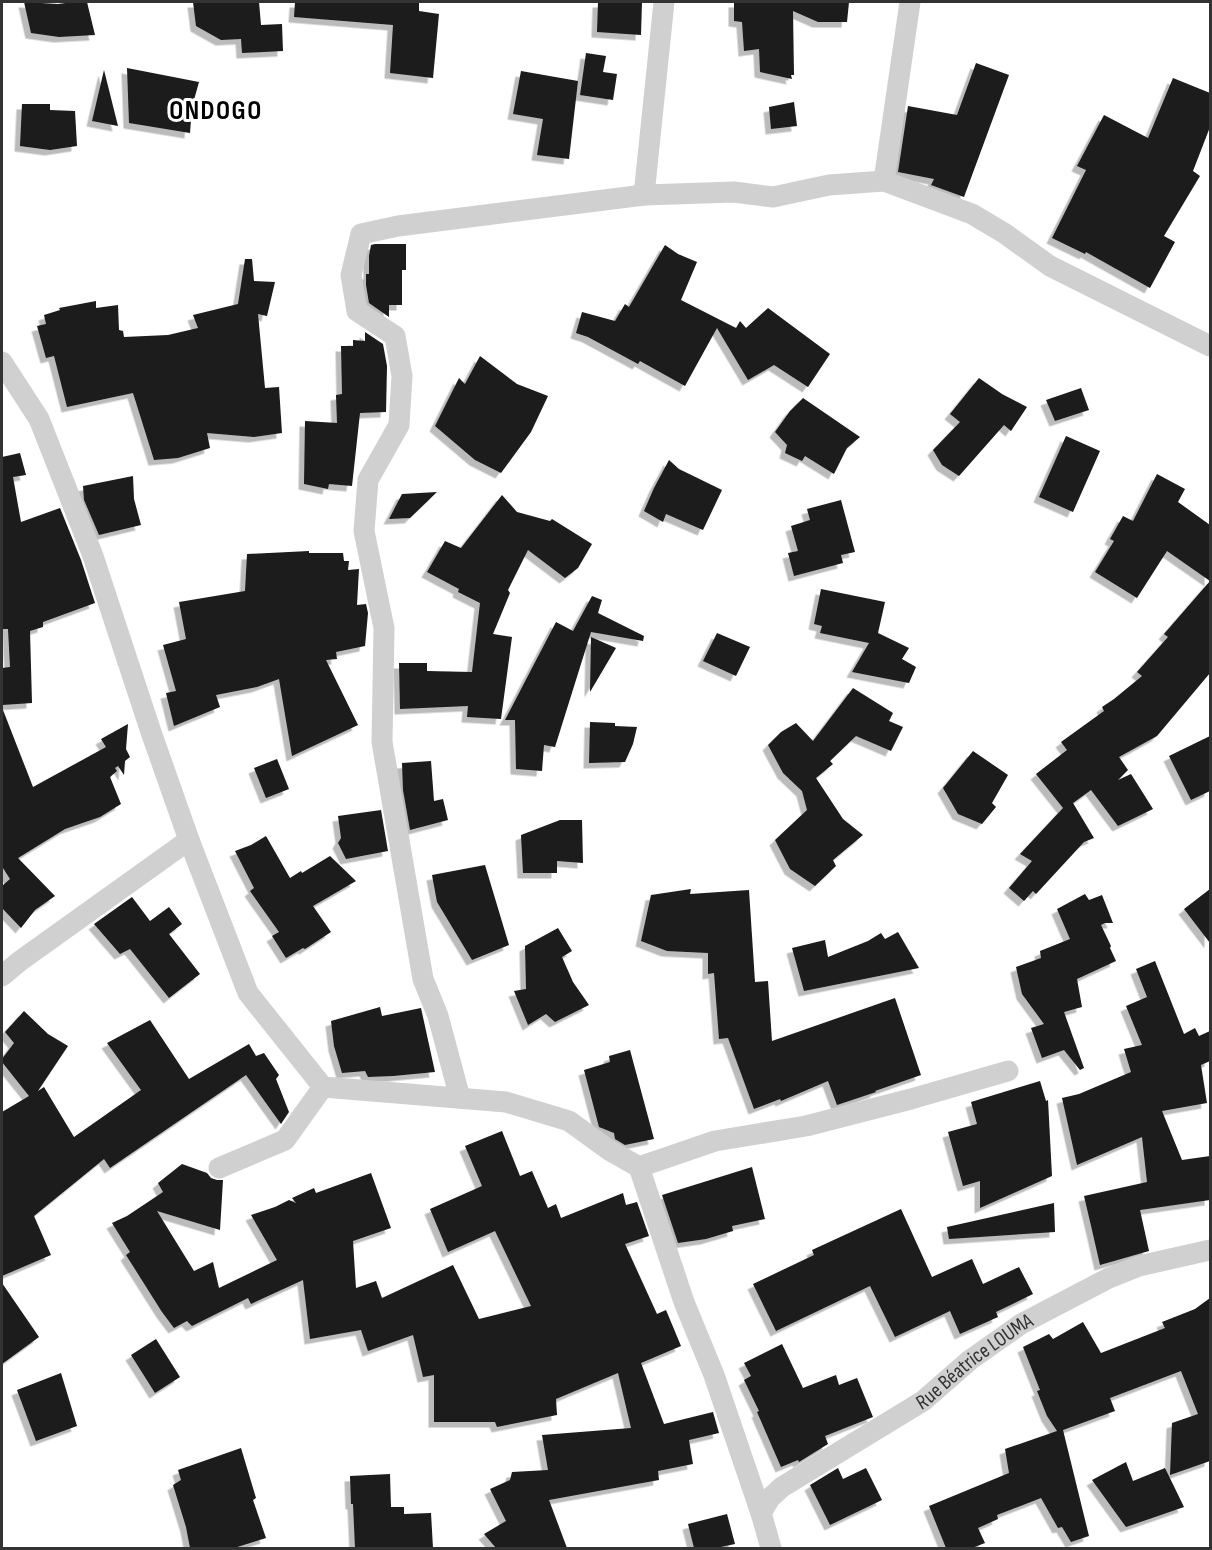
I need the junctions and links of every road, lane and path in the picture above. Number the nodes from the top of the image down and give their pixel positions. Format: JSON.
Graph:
{"nodes":[{"id":1,"x":664,"y":2,"type":"edge"},
{"id":2,"x":909,"y":2,"type":"edge"},
{"id":3,"x":884,"y":181,"type":"junction"},
{"id":4,"x":644,"y":195,"type":"junction"},
{"id":5,"x":1210,"y":346,"type":"edge"},
{"id":6,"x":2,"y":362,"type":"edge"},
{"id":7,"x":189,"y":840,"type":"junction"},
{"id":8,"x":2,"y":976,"type":"edge"},
{"id":9,"x":1008,"y":1071,"type":"dead end"},
{"id":10,"x":323,"y":1087,"type":"junction"},
{"id":11,"x":460,"y":1098,"type":"junction"},
{"id":12,"x":639,"y":1167,"type":"junction"},
{"id":13,"x":219,"y":1168,"type":"dead end"},
{"id":14,"x":1210,"y":1250,"type":"edge"},
{"id":15,"x":761,"y":1513,"type":"junction"},
{"id":16,"x":771,"y":1548,"type":"edge"}],
"edges":[{"from":1,"to":4,"type":"street"},
{"from":2,"to":3,"type":"street"},
{"from":3,"to":4,"type":"street"},
{"from":3,"to":5,"type":"street"},
{"from":4,"to":11,"type":"street"},
{"from":6,"to":7,"type":"street"},
{"from":7,"to":8,"type":"street"},
{"from":7,"to":10,"type":"street"},
{"from":9,"to":12,"type":"street"},
{"from":10,"to":11,"type":"street"},
{"from":10,"to":13,"type":"street"},
{"from":11,"to":12,"type":"street"},
{"from":12,"to":15,"type":"street"},
{"from":14,"to":15,"type":"street","name":"Rue Béatrice LOUMA"},
{"from":15,"to":16,"type":"street"}]}
